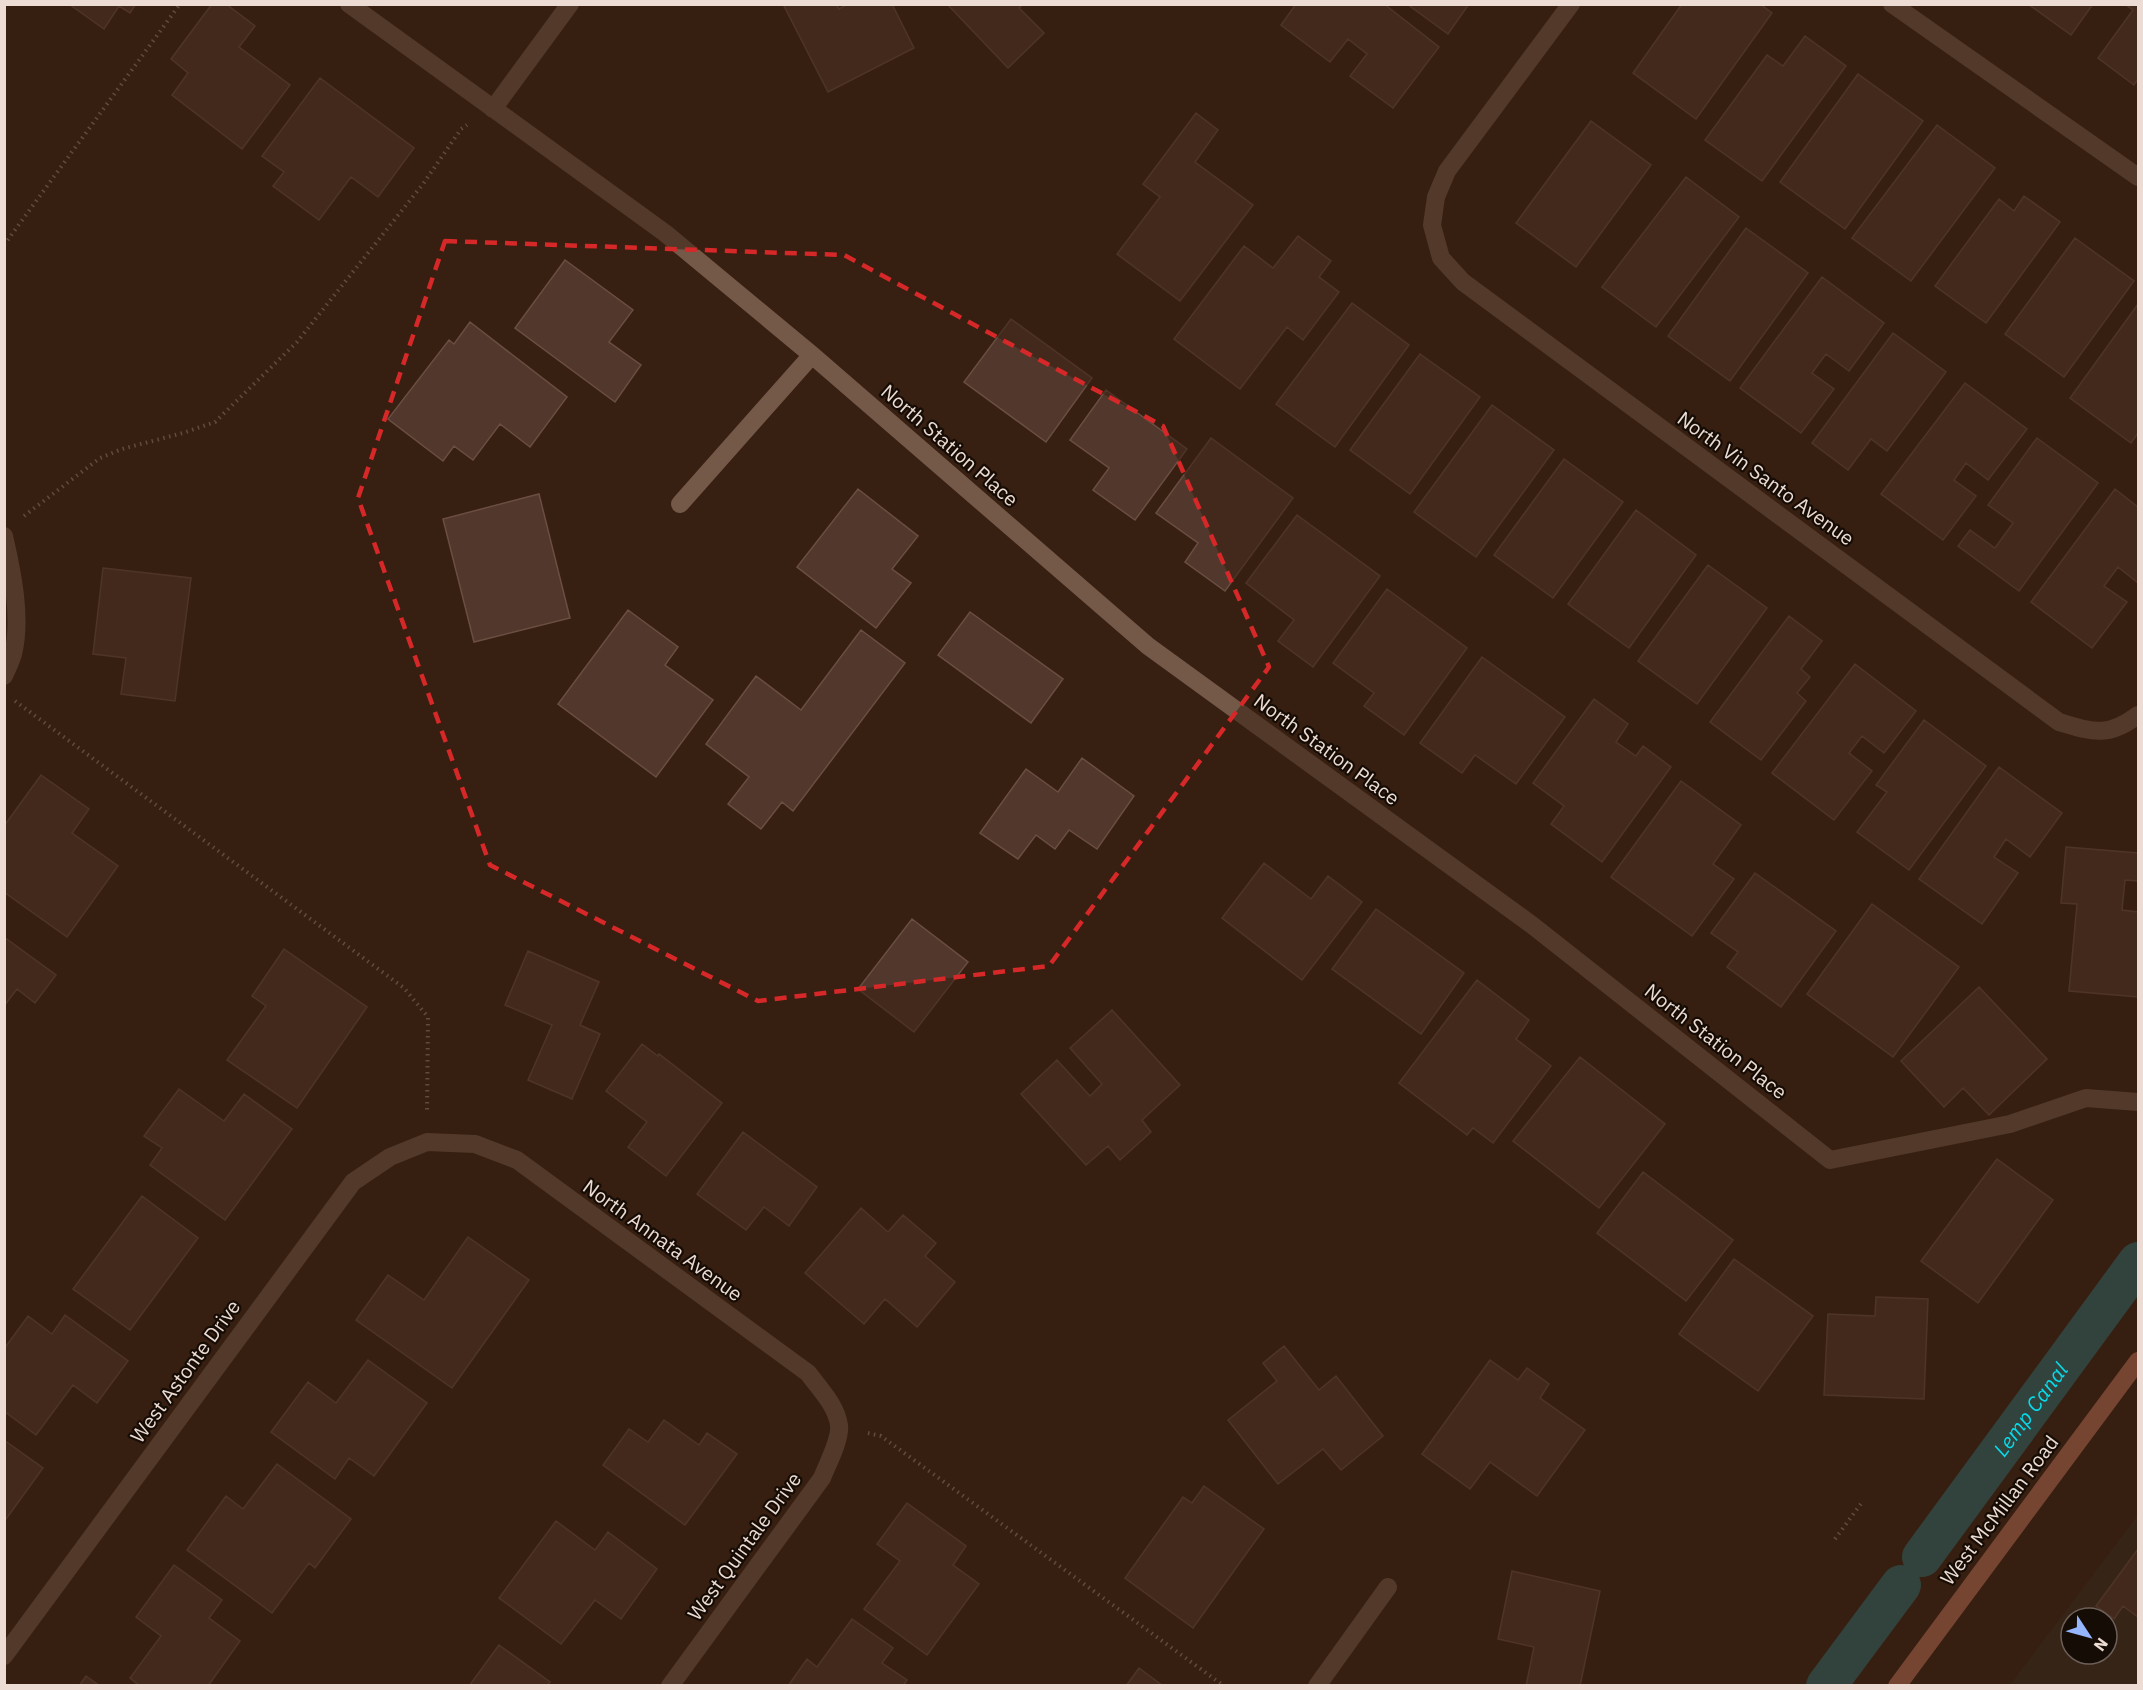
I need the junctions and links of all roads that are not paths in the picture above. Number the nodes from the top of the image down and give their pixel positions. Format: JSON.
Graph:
{"nodes":[{"id":1,"x":349,"y":4,"type":"edge"},
{"id":2,"x":570,"y":4,"type":"edge"},
{"id":3,"x":1572,"y":4,"type":"edge"},
{"id":4,"x":1892,"y":4,"type":"edge"},
{"id":5,"x":493,"y":109,"type":"junction"},
{"id":6,"x":2139,"y":177,"type":"edge"},
{"id":7,"x":812,"y":356,"type":"junction"},
{"id":8,"x":680,"y":504,"type":"dead end"},
{"id":9,"x":4,"y":536,"type":"edge"},
{"id":10,"x":4,"y":676,"type":"edge"},
{"id":11,"x":2139,"y":715,"type":"edge"},
{"id":12,"x":2139,"y":1102,"type":"edge"},
{"id":13,"x":427,"y":1142,"type":"joint"},
{"id":14,"x":2139,"y":1361,"type":"edge"},
{"id":15,"x":839,"y":1426,"type":"joint"},
{"id":16,"x":1388,"y":1587,"type":"dead end"},
{"id":17,"x":4,"y":1656,"type":"edge"},
{"id":18,"x":670,"y":1686,"type":"edge"},
{"id":19,"x":1317,"y":1686,"type":"edge"},
{"id":20,"x":1897,"y":1686,"type":"edge"}],
"edges":[{"from":1,"to":5,"type":"street","name":"North Station Place"},
{"from":2,"to":5,"type":"street"},
{"from":3,"to":11,"type":"street","name":"North Vin Santo Avenue"},
{"from":4,"to":6,"type":"street"},
{"from":5,"to":7,"type":"street","name":"North Station Place"},
{"from":7,"to":8,"type":"street"},
{"from":7,"to":12,"type":"street","name":"North Station Place"},
{"from":9,"to":10,"type":"street"},
{"from":13,"to":15,"type":"street","name":"North Annata Avenue"},
{"from":13,"to":17,"type":"street","name":"West Astonte Drive"},
{"from":14,"to":20,"type":"main road","name":"West McMillan Road"},
{"from":15,"to":18,"type":"street","name":"West Quintale Drive"},
{"from":16,"to":19,"type":"street"}]}
